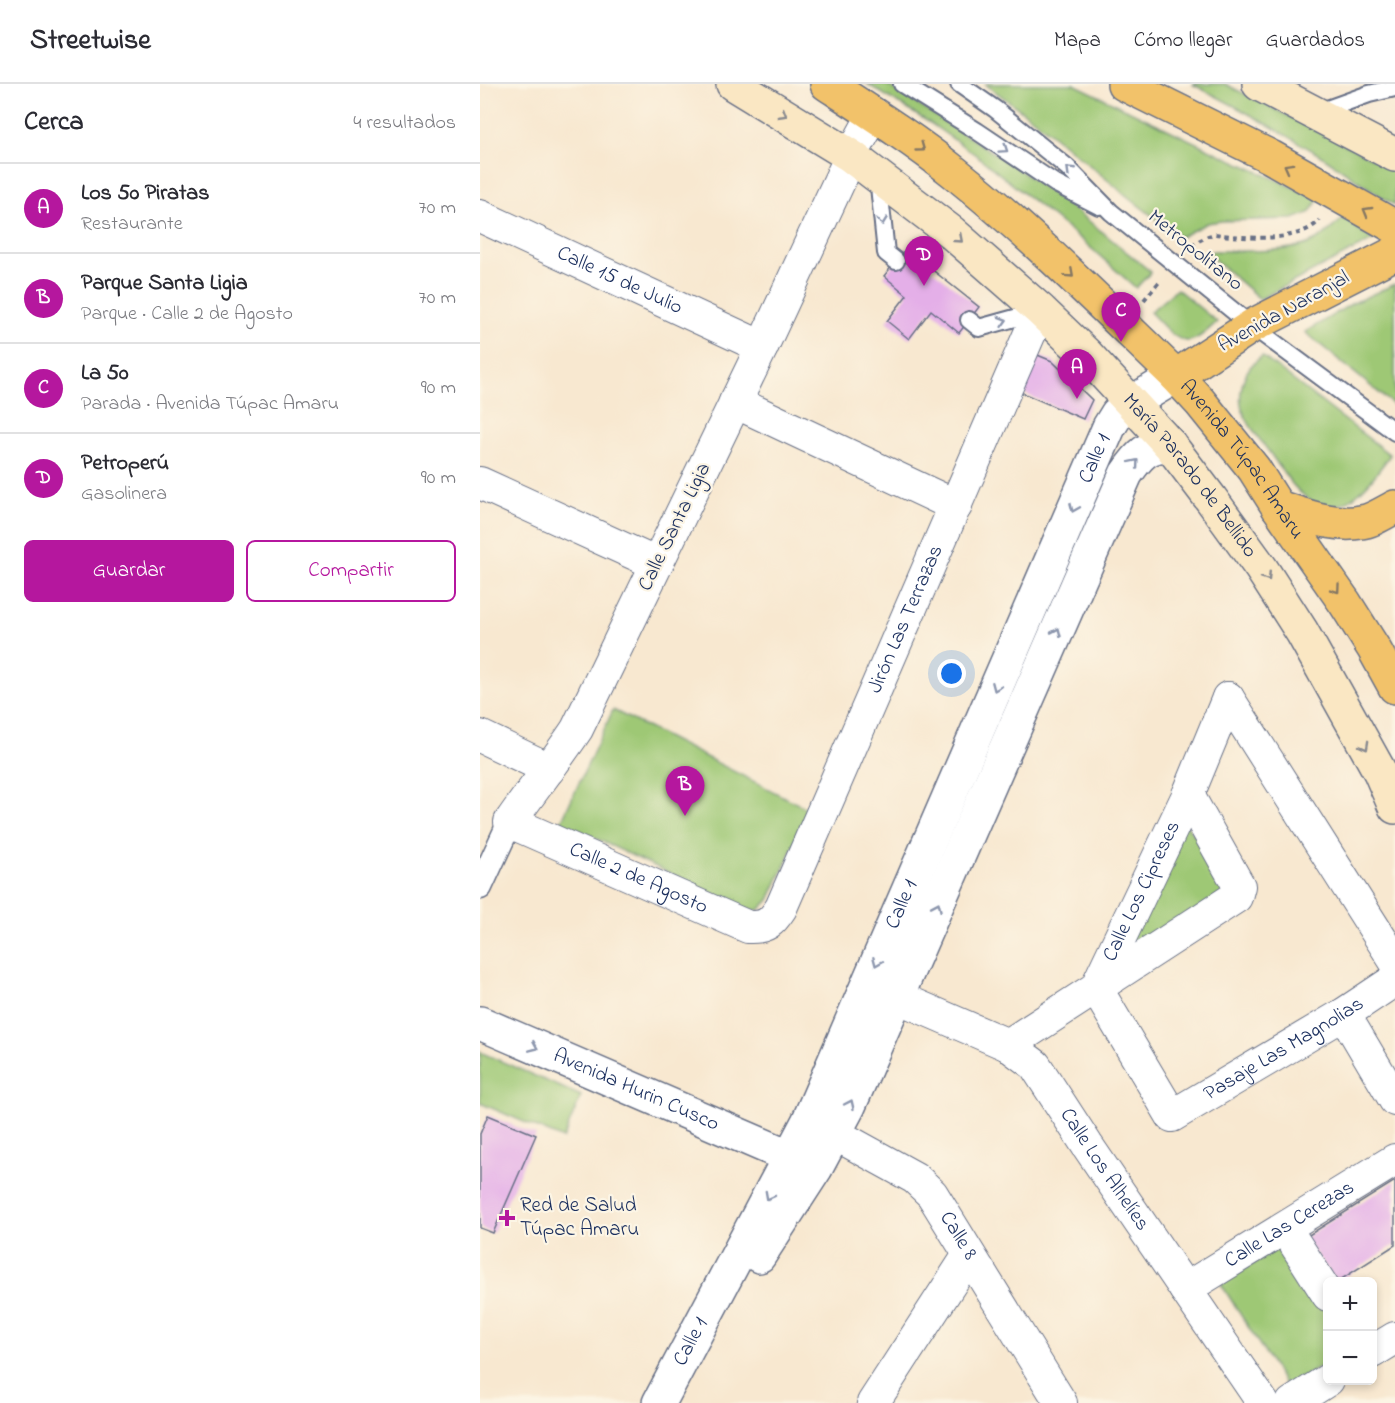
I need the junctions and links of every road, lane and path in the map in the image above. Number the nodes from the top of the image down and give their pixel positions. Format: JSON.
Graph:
{"nodes":[{"id":1,"x":733,"y":84,"type":"edge"},
{"id":2,"x":827,"y":84,"type":"edge"},
{"id":3,"x":902,"y":84,"type":"edge"},
{"id":4,"x":959,"y":84,"type":"edge"},
{"id":5,"x":1124,"y":84,"type":"edge"},
{"id":6,"x":1259,"y":84,"type":"edge"},
{"id":7,"x":1395,"y":88,"type":"edge"},
{"id":8,"x":1314,"y":113,"type":"junction"},
{"id":9,"x":874,"y":114,"type":"junction"},
{"id":10,"x":1395,"y":155,"type":"edge"},
{"id":11,"x":851,"y":156,"type":"junction"},
{"id":12,"x":878,"y":176,"type":"junction"},
{"id":13,"x":1111,"y":212,"type":"junction"},
{"id":14,"x":480,"y":216,"type":"edge"},
{"id":15,"x":1322,"y":217,"type":"dead end"},
{"id":16,"x":1395,"y":227,"type":"edge"},
{"id":17,"x":1191,"y":245,"type":"dead end"},
{"id":18,"x":1395,"y":253,"type":"edge"},
{"id":19,"x":896,"y":261,"type":"dead end"},
{"id":20,"x":1160,"y":280,"type":"dead end"},
{"id":21,"x":1144,"y":300,"type":"dead end"},
{"id":22,"x":1040,"y":310,"type":"junction"},
{"id":23,"x":969,"y":320,"type":"dead end"},
{"id":24,"x":1252,"y":326,"type":"junction"},
{"id":25,"x":762,"y":346,"type":"junction"},
{"id":26,"x":1176,"y":376,"type":"junction"},
{"id":27,"x":735,"y":402,"type":"junction"},
{"id":28,"x":1131,"y":403,"type":"junction"},
{"id":29,"x":1395,"y":432,"type":"edge"},
{"id":30,"x":1170,"y":445,"type":"junction"},
{"id":31,"x":480,"y":483,"type":"edge"},
{"id":32,"x":956,"y":506,"type":"junction"},
{"id":33,"x":1278,"y":507,"type":"junction"},
{"id":34,"x":1395,"y":507,"type":"edge"},
{"id":35,"x":1362,"y":522,"type":"junction"},
{"id":36,"x":1395,"y":526,"type":"edge"},
{"id":37,"x":657,"y":564,"type":"junction"},
{"id":38,"x":1395,"y":687,"type":"edge"},
{"id":39,"x":480,"y":736,"type":"edge"},
{"id":40,"x":549,"y":769,"type":"junction"},
{"id":41,"x":1188,"y":795,"type":"junction"},
{"id":42,"x":1395,"y":807,"type":"edge"},
{"id":43,"x":510,"y":822,"type":"junction"},
{"id":44,"x":480,"y":887,"type":"edge"},
{"id":45,"x":768,"y":924,"type":"joint"},
{"id":46,"x":1395,"y":961,"type":"edge"},
{"id":47,"x":1395,"y":980,"type":"edge"},
{"id":48,"x":1096,"y":988,"type":"junction"},
{"id":49,"x":897,"y":997,"type":"junction"},
{"id":50,"x":1344,"y":1014,"type":"junction"},
{"id":51,"x":480,"y":1023,"type":"edge"},
{"id":52,"x":1008,"y":1045,"type":"junction"},
{"id":53,"x":1395,"y":1100,"type":"edge"},
{"id":54,"x":821,"y":1128,"type":"junction"},
{"id":55,"x":1395,"y":1160,"type":"edge"},
{"id":56,"x":803,"y":1163,"type":"junction"},
{"id":57,"x":1286,"y":1228,"type":"junction"},
{"id":58,"x":969,"y":1255,"type":"junction"},
{"id":59,"x":1323,"y":1287,"type":"edge"},
{"id":60,"x":1185,"y":1289,"type":"junction"},
{"id":61,"x":1395,"y":1338,"type":"edge"},
{"id":62,"x":1377,"y":1349,"type":"edge"},
{"id":63,"x":1323,"y":1383,"type":"edge"},
{"id":64,"x":661,"y":1403,"type":"edge"},
{"id":65,"x":873,"y":1403,"type":"edge"},
{"id":66,"x":1061,"y":1403,"type":"edge"},
{"id":67,"x":1263,"y":1403,"type":"edge"},
{"id":68,"x":1292,"y":1403,"type":"edge"}],
"edges":[{"from":1,"to":11,"type":"main road","name":"María Parado de Bellido","one_way":true},
{"from":2,"to":9,"type":"main road","name":"Avenida Túpac Amaru"},
{"from":3,"to":13,"type":"lane","name":"Metropolitano","one_way":true},
{"from":13,"to":4,"type":"lane","name":"Metropolitano","one_way":true},
{"from":16,"to":5,"type":"main road","one_way":true},
{"from":6,"to":8,"type":"main road"},
{"from":7,"to":8,"type":"lane"},
{"from":8,"to":10,"type":"main road"},
{"from":9,"to":11,"type":"street","name":"Calle Santa Ligia"},
{"from":9,"to":26,"type":"main road","name":"Avenida Túpac Amaru","one_way":true},
{"from":11,"to":12,"type":"main road","name":"María Parado de Bellido"},
{"from":11,"to":25,"type":"street","name":"Calle Santa Ligia"},
{"from":12,"to":19,"type":"lane","one_way":true},
{"from":12,"to":22,"type":"main road","name":"María Parado de Bellido","one_way":true},
{"from":13,"to":24,"type":"lane","name":"Metropolitano"},
{"from":14,"to":25,"type":"street","name":"Calle 15 de Julio"},
{"from":15,"to":17,"type":"path"},
{"from":18,"to":24,"type":"main road","name":"Avenida Naranjal"},
{"from":20,"to":21,"type":"path"},
{"from":23,"to":22,"type":"lane","one_way":true},
{"from":22,"to":28,"type":"main road","name":"María Parado de Bellido"},
{"from":22,"to":32,"type":"street","name":"Jirón Las Terrazas"},
{"from":24,"to":26,"type":"main road","name":"Avenida Naranjal"},
{"from":24,"to":29,"type":"lane","name":"Metropolitano"},
{"from":25,"to":27,"type":"street","name":"Calle Santa Ligia"},
{"from":26,"to":28,"type":"street","name":"Calle 1"},
{"from":26,"to":33,"type":"main road","name":"Avenida Túpac Amaru"},
{"from":27,"to":32,"type":"street"},
{"from":27,"to":37,"type":"street","name":"Calle Santa Ligia"},
{"from":28,"to":30,"type":"main road","name":"María Parado de Bellido"},
{"from":28,"to":54,"type":"street","name":"Calle 1","one_way":true},
{"from":30,"to":42,"type":"main road","name":"María Parado de Bellido","one_way":true},
{"from":49,"to":30,"type":"street","name":"Calle 1","one_way":true},
{"from":31,"to":37,"type":"street"},
{"from":32,"to":45,"type":"street","name":"Jirón Las Terrazas"},
{"from":33,"to":35,"type":"main road"},
{"from":33,"to":38,"type":"main road","name":"Avenida Túpac Amaru","one_way":true},
{"from":34,"to":35,"type":"main road"},
{"from":35,"to":36,"type":"main road"},
{"from":37,"to":40,"type":"street","name":"Calle Santa Ligia"},
{"from":39,"to":40,"type":"street"},
{"from":40,"to":43,"type":"street","name":"Calle Santa Ligia"},
{"from":41,"to":46,"type":"street","name":"Calle Los Cipreses"},
{"from":41,"to":48,"type":"street","name":"Calle Los Cipreses"},
{"from":41,"to":48,"type":"street"},
{"from":43,"to":44,"type":"street","name":"Calle Santa Ligia"},
{"from":43,"to":45,"type":"street","name":"Calle 2 de Agosto"},
{"from":47,"to":50,"type":"street","name":"Pasaje Las Magnolias"},
{"from":48,"to":50,"type":"street","name":"Pasaje Las Magnolias"},
{"from":48,"to":52,"type":"street","name":"Calle Los Cipreses"},
{"from":49,"to":52,"type":"street","name":"Calle Los Alhelíes"},
{"from":54,"to":49,"type":"street","name":"Calle 1","one_way":true},
{"from":50,"to":53,"type":"street"},
{"from":51,"to":56,"type":"street","name":"Avenida Hurin Cusco","one_way":true},
{"from":52,"to":60,"type":"street","name":"Calle Los Alhelíes"},
{"from":54,"to":56,"type":"street","name":"Calle 1"},
{"from":54,"to":58,"type":"street","name":"Calle 8"},
{"from":55,"to":57,"type":"street","name":"Calle Las Cerezas"},
{"from":56,"to":64,"type":"street","name":"Calle 1"},
{"from":57,"to":59,"type":"street"},
{"from":57,"to":60,"type":"street","name":"Calle Las Cerezas"},
{"from":58,"to":65,"type":"street"},
{"from":58,"to":66,"type":"street","name":"Calle 8"},
{"from":60,"to":67,"type":"street","name":"Calle Los Alhelíes"},
{"from":61,"to":62,"type":"street"},
{"from":63,"to":68,"type":"street"}]}
